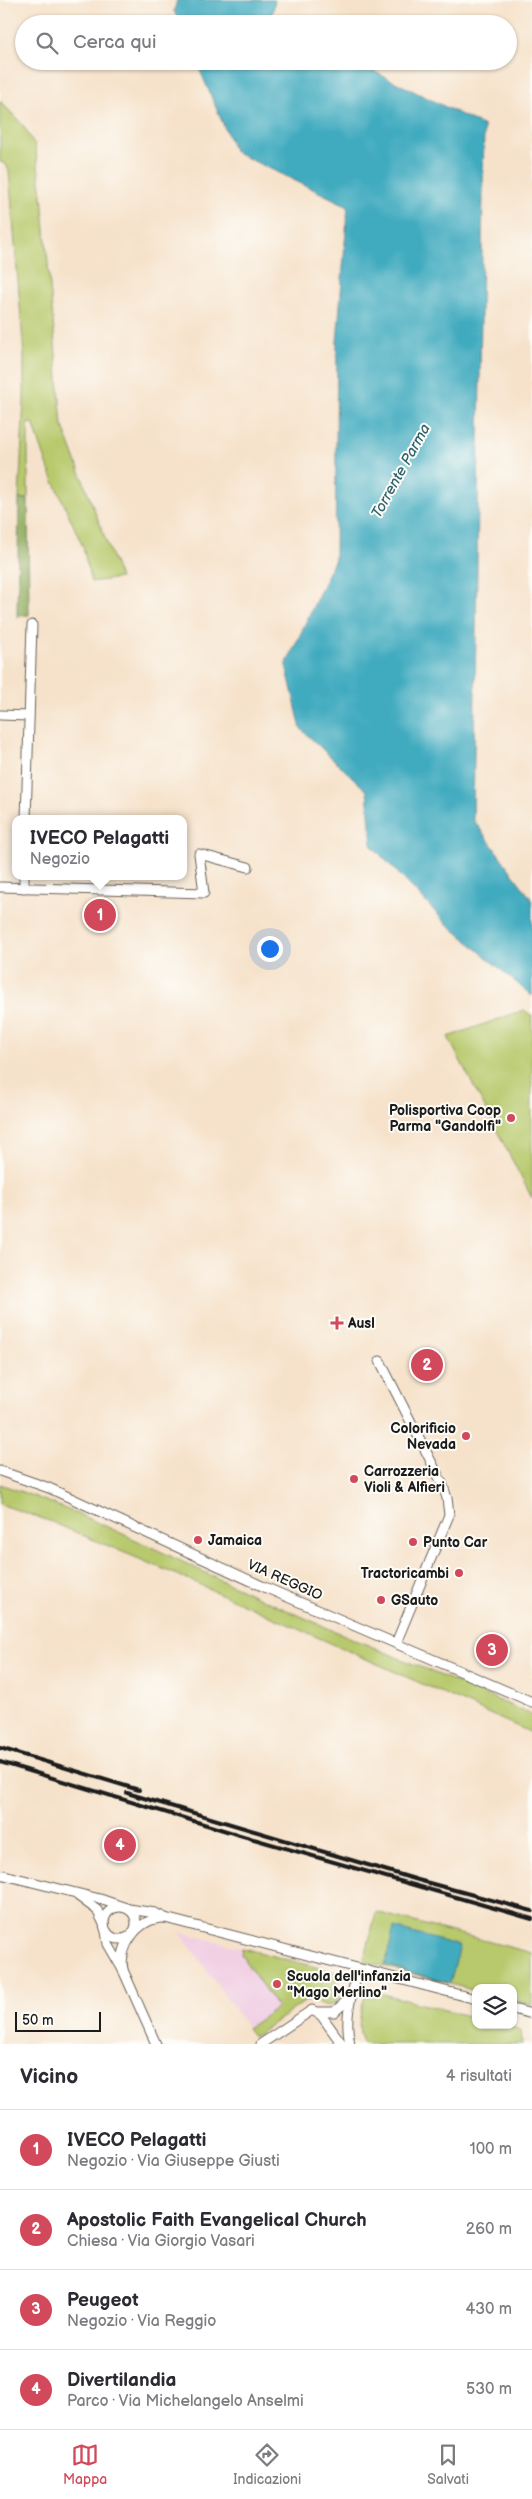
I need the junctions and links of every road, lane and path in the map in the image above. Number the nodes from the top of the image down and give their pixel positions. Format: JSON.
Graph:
{"nodes":[{"id":1,"x":32,"y":625,"type":"dead end"},
{"id":2,"x":0,"y":715,"type":"edge"},
{"id":3,"x":29,"y":716,"type":"junction"},
{"id":4,"x":26,"y":815,"type":"edge"},
{"id":5,"x":248,"y":867,"type":"dead end"},
{"id":6,"x":24,"y":880,"type":"edge"},
{"id":7,"x":0,"y":887,"type":"edge"},
{"id":8,"x":24,"y":888,"type":"junction"},
{"id":9,"x":380,"y":1361,"type":"dead end"},
{"id":10,"x":0,"y":1472,"type":"edge"},
{"id":11,"x":396,"y":1643,"type":"junction"},
{"id":12,"x":532,"y":1702,"type":"edge"},
{"id":13,"x":0,"y":1874,"type":"edge"},
{"id":14,"x":74,"y":1893,"type":"junction"},
{"id":15,"x":125,"y":1908,"type":"junction"},
{"id":16,"x":165,"y":1918,"type":"junction"},
{"id":17,"x":105,"y":1928,"type":"junction"},
{"id":18,"x":134,"y":1933,"type":"junction"},
{"id":19,"x":359,"y":1969,"type":"junction"},
{"id":20,"x":123,"y":1970,"type":"junction"},
{"id":21,"x":352,"y":1994,"type":"junction"},
{"id":22,"x":472,"y":1998,"type":"edge"},
{"id":23,"x":517,"y":2010,"type":"edge"},
{"id":24,"x":318,"y":2012,"type":"junction"},
{"id":25,"x":532,"y":2014,"type":"edge"},
{"id":26,"x":156,"y":2044,"type":"edge"},
{"id":27,"x":261,"y":2044,"type":"edge"},
{"id":28,"x":342,"y":2044,"type":"edge"},
{"id":29,"x":350,"y":2044,"type":"edge"}],
"edges":[{"from":1,"to":3,"type":"street"},
{"from":2,"to":3,"type":"street"},
{"from":3,"to":4,"type":"street"},
{"from":5,"to":8,"type":"street"},
{"from":6,"to":8,"type":"street"},
{"from":7,"to":8,"type":"street"},
{"from":9,"to":11,"type":"street"},
{"from":10,"to":11,"type":"street","name":"VIA REGGIO"},
{"from":11,"to":12,"type":"street","name":"VIA REGGIO"},
{"from":13,"to":14,"type":"street"},
{"from":14,"to":15,"type":"street"},
{"from":14,"to":17,"type":"street"},
{"from":15,"to":16,"type":"street"},
{"from":15,"to":17,"type":"street"},
{"from":15,"to":18,"type":"street"},
{"from":16,"to":18,"type":"street"},
{"from":16,"to":19,"type":"street"},
{"from":17,"to":18,"type":"street"},
{"from":17,"to":20,"type":"street"},
{"from":18,"to":20,"type":"street"},
{"from":19,"to":21,"type":"street"},
{"from":19,"to":22,"type":"street"},
{"from":20,"to":26,"type":"street"},
{"from":21,"to":24,"type":"street"},
{"from":21,"to":29,"type":"street"},
{"from":23,"to":25,"type":"street"},
{"from":24,"to":27,"type":"street"},
{"from":24,"to":28,"type":"street"}]}
